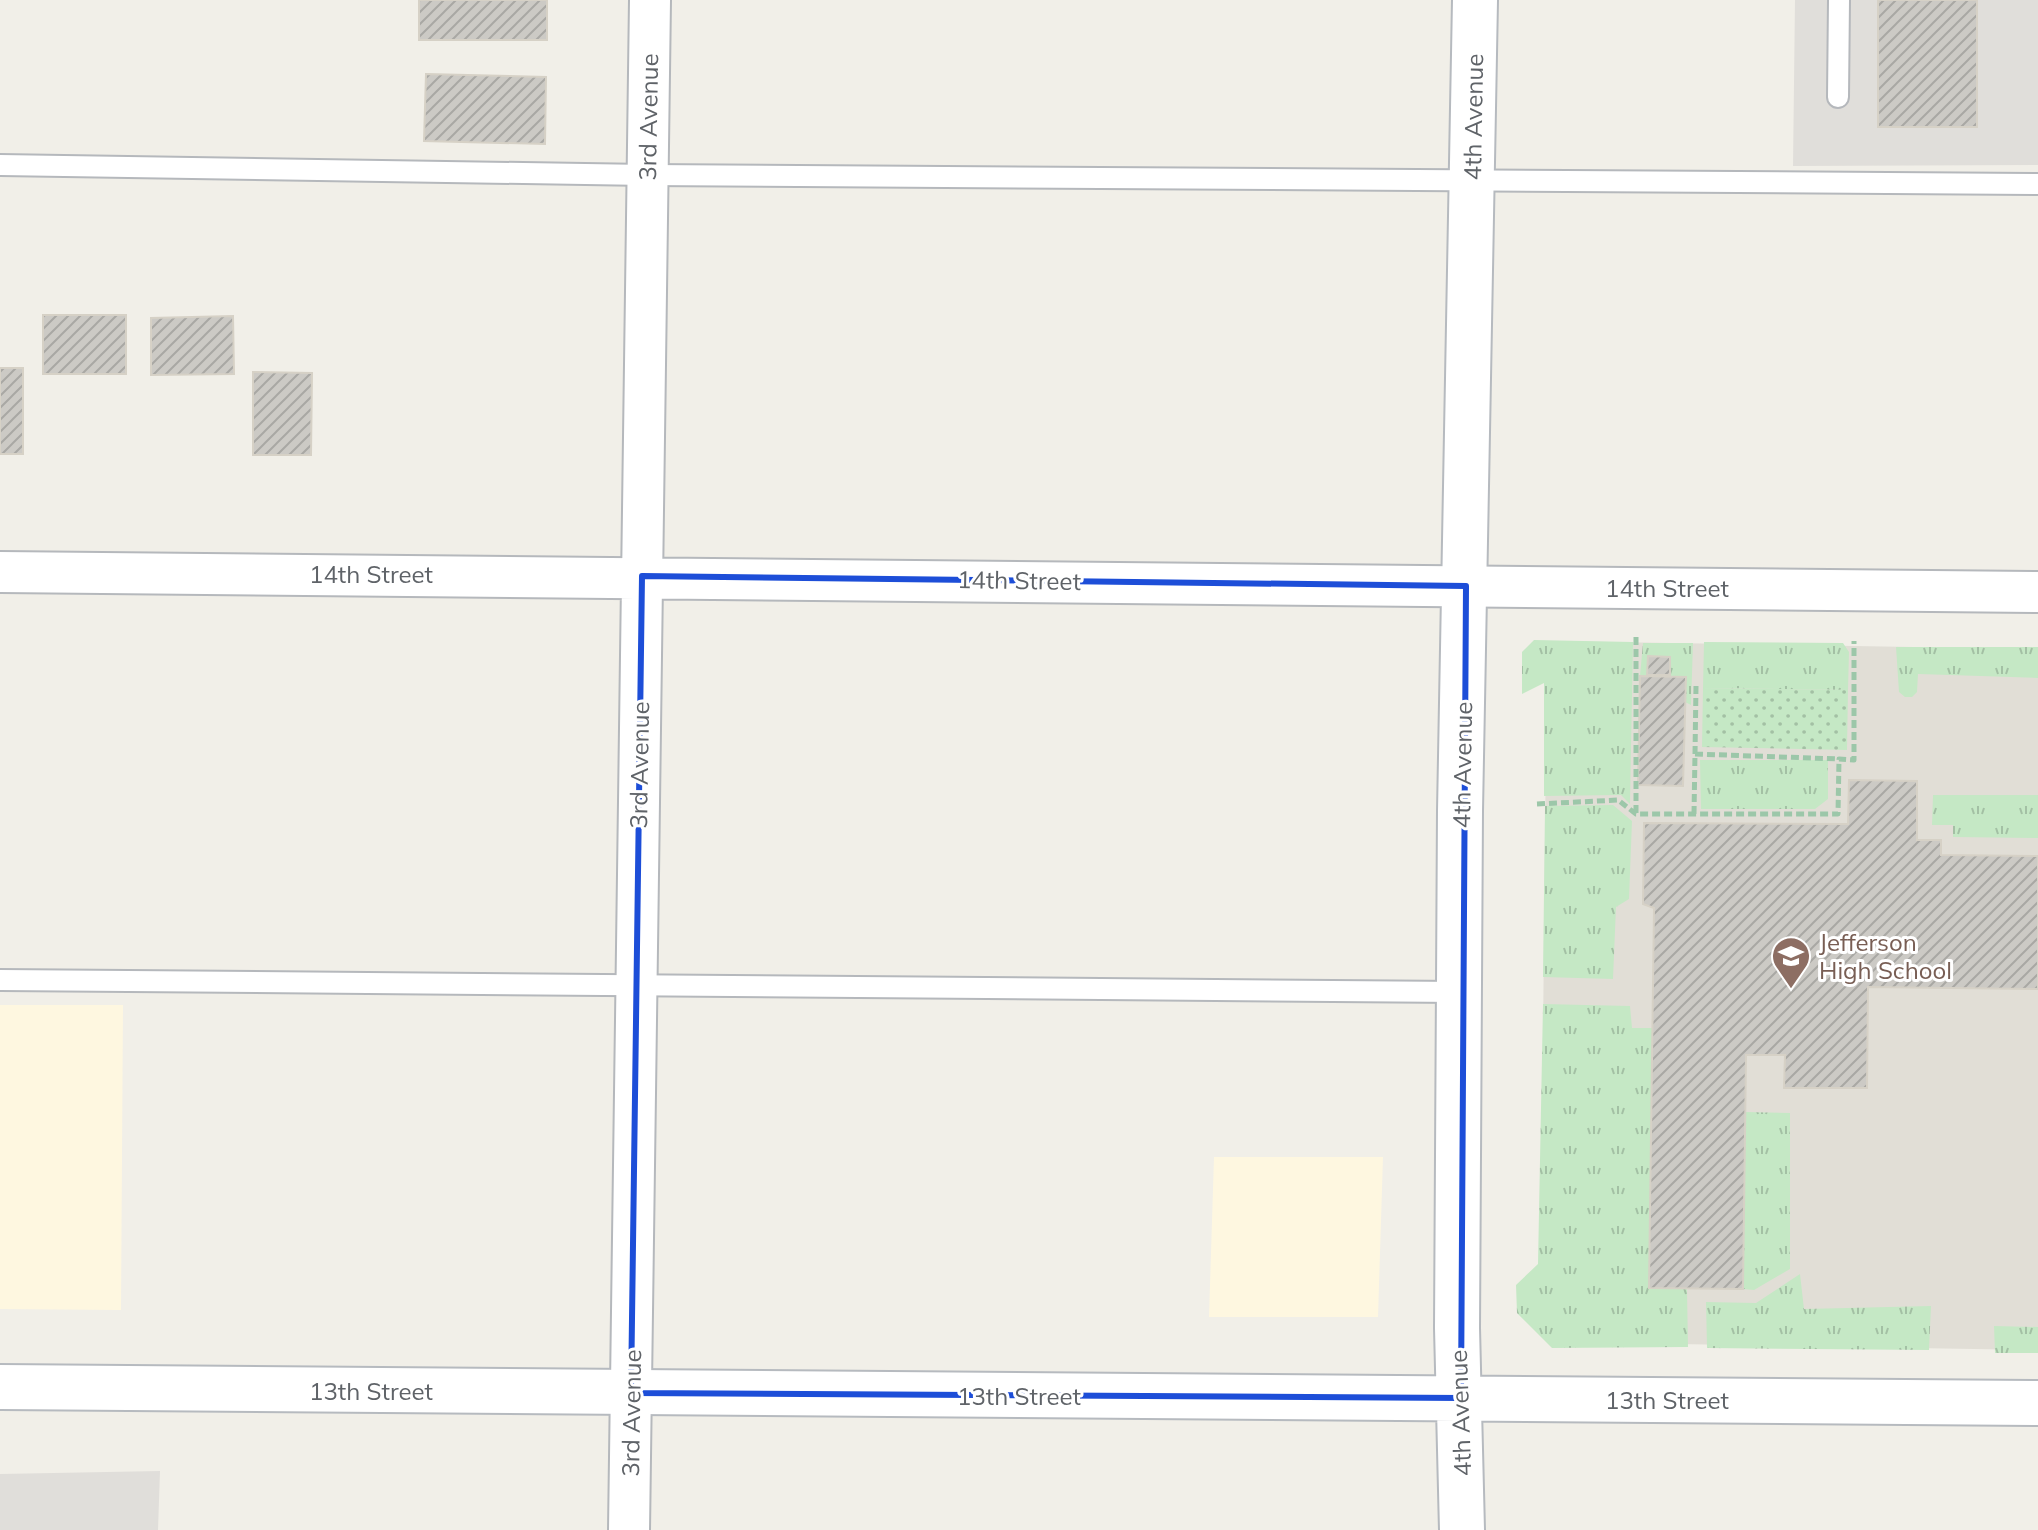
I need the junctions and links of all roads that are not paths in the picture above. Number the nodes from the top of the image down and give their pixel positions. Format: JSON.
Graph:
{"nodes":[{"id":1,"x":650,"y":0,"type":"edge"},
{"id":2,"x":1475,"y":0,"type":"edge"},
{"id":3,"x":1839,"y":0,"type":"edge"},
{"id":4,"x":1838,"y":97,"type":"dead end"},
{"id":5,"x":0,"y":165,"type":"edge"},
{"id":6,"x":647,"y":175,"type":"junction"},
{"id":7,"x":1472,"y":180,"type":"junction"},
{"id":8,"x":2038,"y":184,"type":"edge"},
{"id":9,"x":0,"y":572,"type":"edge"},
{"id":10,"x":642,"y":576,"type":"junction"},
{"id":11,"x":1466,"y":586,"type":"junction"},
{"id":12,"x":2038,"y":592,"type":"edge"},
{"id":13,"x":0,"y":980,"type":"edge"},
{"id":14,"x":636,"y":987,"type":"junction"},
{"id":15,"x":1459,"y":992,"type":"junction"},
{"id":16,"x":0,"y":1387,"type":"edge"},
{"id":17,"x":631,"y":1393,"type":"junction"},
{"id":18,"x":1461,"y":1398,"type":"junction"},
{"id":19,"x":2038,"y":1403,"type":"edge"},
{"id":20,"x":629,"y":1530,"type":"edge"},
{"id":21,"x":1462,"y":1530,"type":"edge"}],
"edges":[{"from":1,"to":6,"type":"street","name":"3rd Avenue"},
{"from":2,"to":7,"type":"street","name":"4th Avenue"},
{"from":3,"to":4,"type":"lane"},
{"from":5,"to":6,"type":"lane"},
{"from":6,"to":7,"type":"lane"},
{"from":6,"to":10,"type":"street","name":"3rd Avenue"},
{"from":7,"to":8,"type":"lane"},
{"from":7,"to":11,"type":"street","name":"4th Avenue"},
{"from":9,"to":10,"type":"street","name":"14th Street"},
{"from":10,"to":11,"type":"street","name":"14th Street"},
{"from":10,"to":14,"type":"street","name":"3rd Avenue"},
{"from":11,"to":12,"type":"street","name":"14th Street"},
{"from":11,"to":15,"type":"street","name":"4th Avenue"},
{"from":13,"to":14,"type":"lane"},
{"from":14,"to":15,"type":"lane"},
{"from":14,"to":17,"type":"street","name":"3rd Avenue"},
{"from":15,"to":18,"type":"street","name":"4th Avenue"},
{"from":16,"to":17,"type":"street","name":"13th Street"},
{"from":17,"to":18,"type":"street","name":"13th Street"},
{"from":17,"to":20,"type":"street","name":"3rd Avenue"},
{"from":18,"to":19,"type":"street","name":"13th Street"},
{"from":18,"to":21,"type":"street","name":"4th Avenue"}]}
